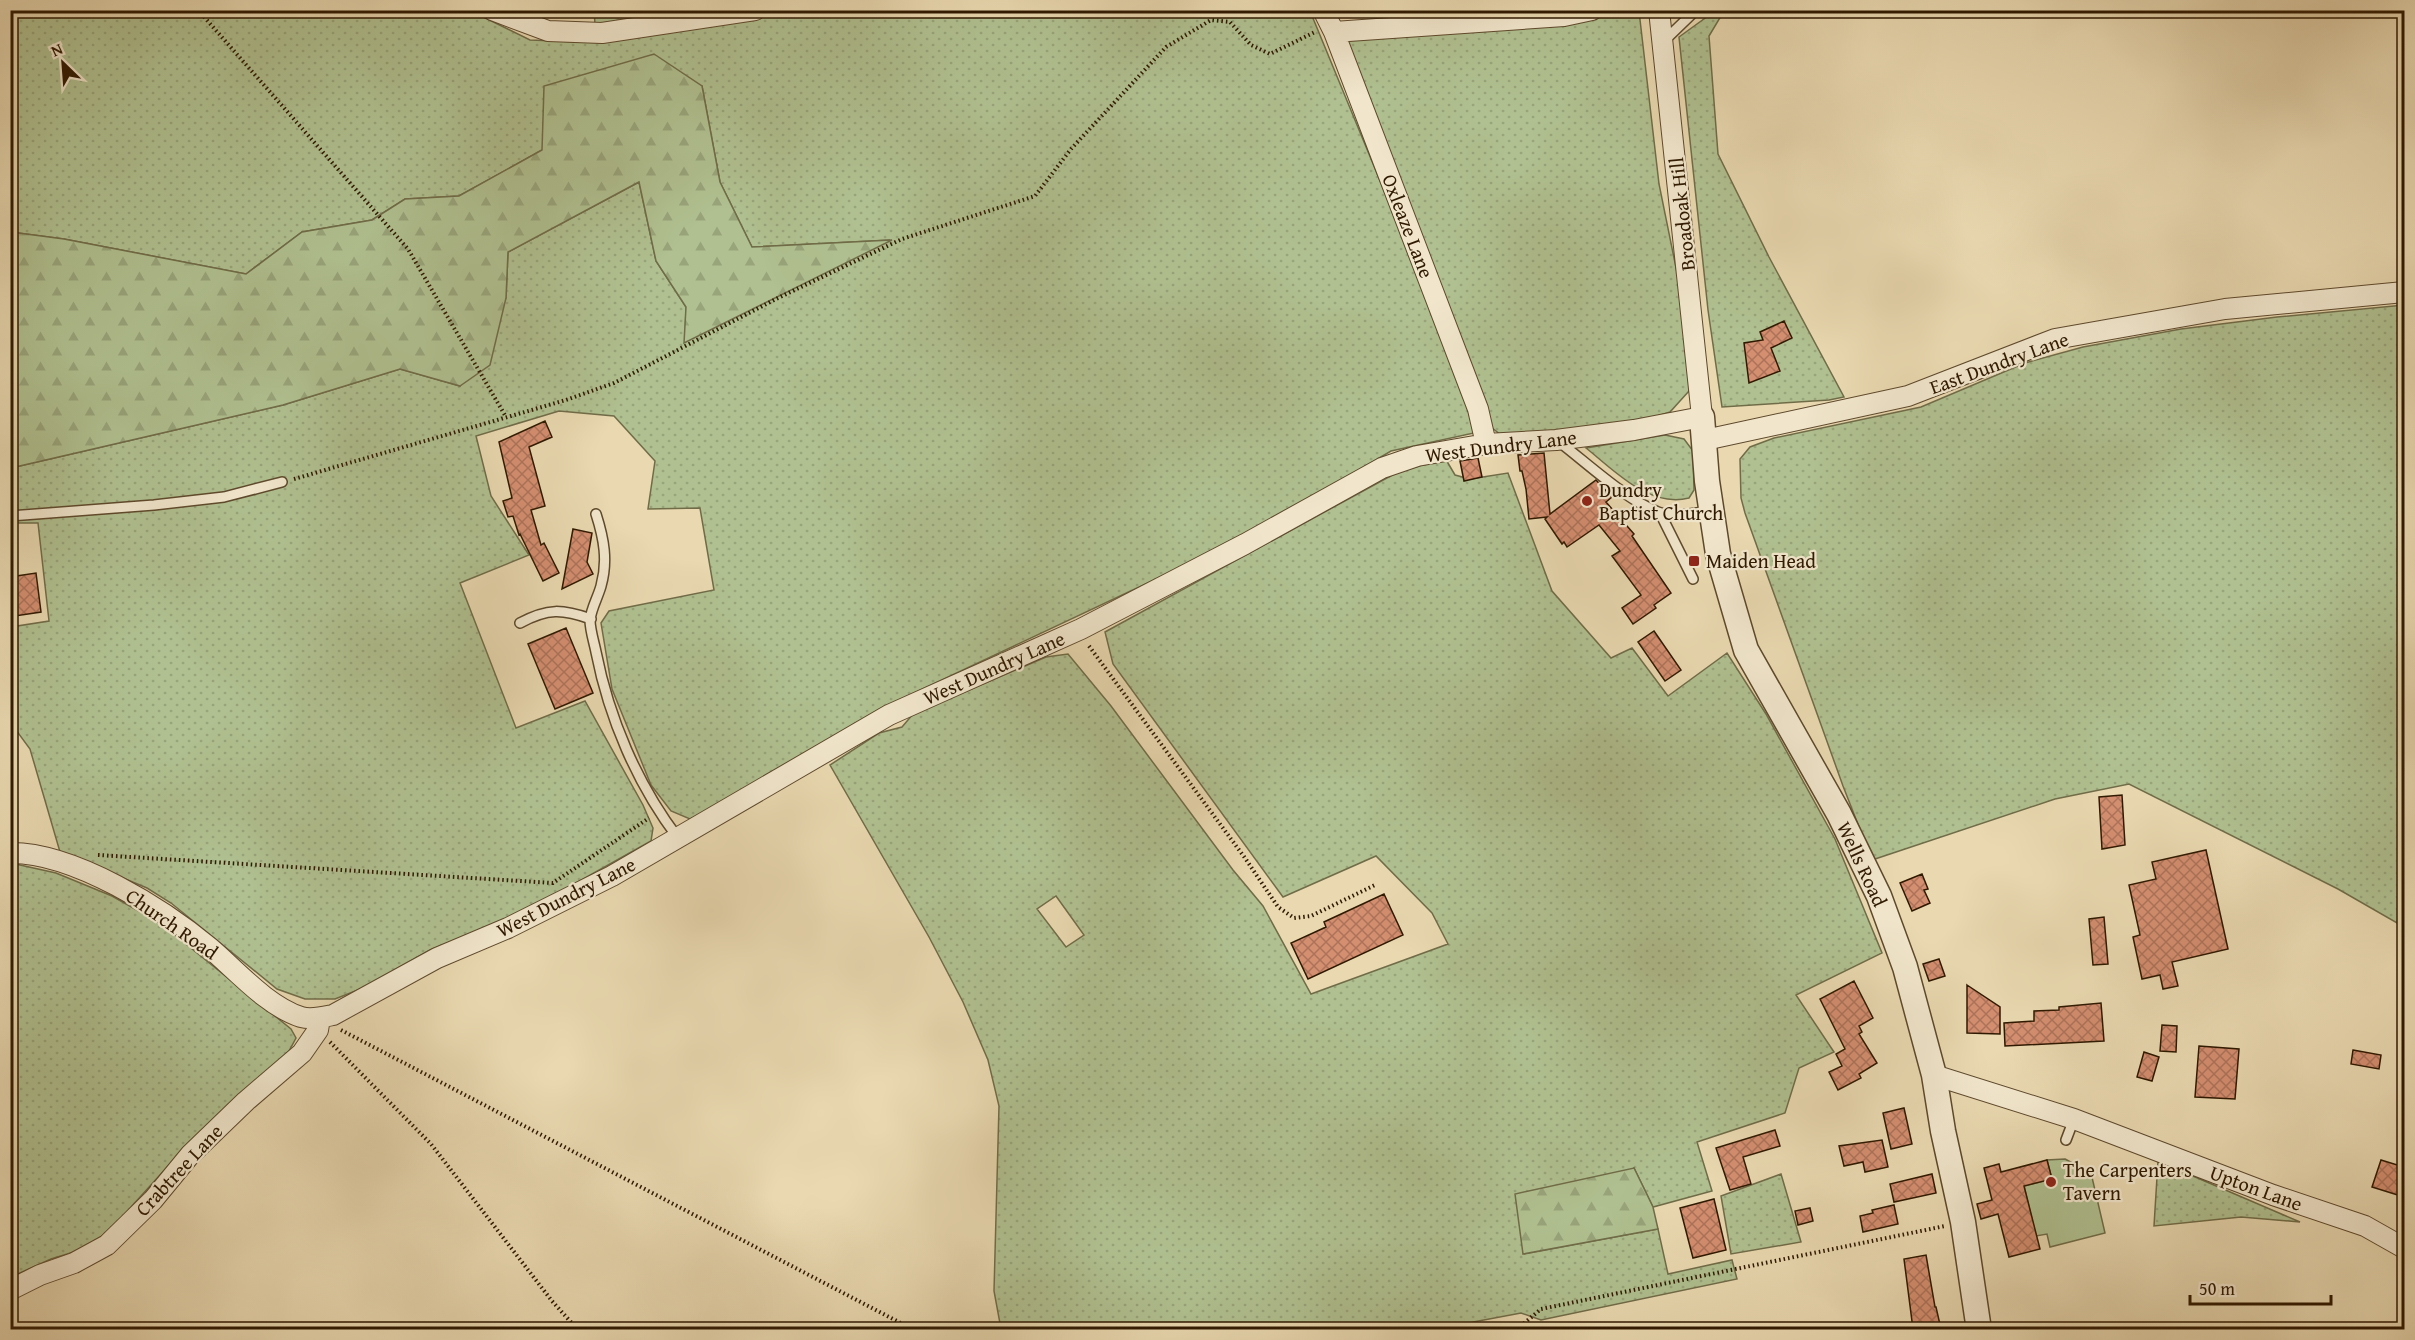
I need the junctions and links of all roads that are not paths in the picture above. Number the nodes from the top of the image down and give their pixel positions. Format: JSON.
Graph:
{"nodes":[{"id":1,"x":492,"y":10,"type":"edge"},
{"id":2,"x":755,"y":10,"type":"edge"},
{"id":3,"x":1592,"y":10,"type":"edge"},
{"id":4,"x":1659,"y":10,"type":"edge"},
{"id":5,"x":1696,"y":10,"type":"edge"},
{"id":6,"x":1329,"y":22,"type":"edge"},
{"id":7,"x":1664,"y":41,"type":"junction"},
{"id":8,"x":2404,"y":292,"type":"edge"},
{"id":9,"x":1703,"y":428,"type":"junction"},
{"id":10,"x":1556,"y":440,"type":"junction"},
{"id":11,"x":1486,"y":444,"type":"junction"},
{"id":12,"x":282,"y":482,"type":"road end"},
{"id":13,"x":1712,"y":511,"type":"junction"},
{"id":14,"x":1660,"y":513,"type":"junction"},
{"id":15,"x":596,"y":514,"type":"dead end"},
{"id":16,"x":10,"y":516,"type":"edge"},
{"id":17,"x":1693,"y":579,"type":"dead end"},
{"id":18,"x":591,"y":619,"type":"junction"},
{"id":19,"x":520,"y":623,"type":"dead end"},
{"id":20,"x":678,"y":838,"type":"junction"},
{"id":21,"x":10,"y":853,"type":"edge"},
{"id":22,"x":319,"y":1024,"type":"junction"},
{"id":23,"x":1934,"y":1075,"type":"junction"},
{"id":24,"x":2074,"y":1119,"type":"junction"},
{"id":25,"x":2066,"y":1140,"type":"dead end"},
{"id":26,"x":2404,"y":1248,"type":"edge"},
{"id":27,"x":10,"y":1290,"type":"edge"},
{"id":28,"x":1979,"y":1329,"type":"edge"}],
"edges":[{"from":1,"to":2,"type":"street"},
{"from":3,"to":6,"type":"street"},
{"from":4,"to":7,"type":"street","name":"Broadoak Hill"},
{"from":5,"to":7,"type":"lane"},
{"from":6,"to":11,"type":"street","name":"Oxleaze Lane"},
{"from":7,"to":9,"type":"street","name":"Broadoak Hill"},
{"from":8,"to":9,"type":"street","name":"East Dundry Lane"},
{"from":9,"to":10,"type":"street","name":"West Dundry Lane"},
{"from":9,"to":13,"type":"street","name":"Wells Road"},
{"from":10,"to":11,"type":"street","name":"West Dundry Lane"},
{"from":10,"to":14,"type":"lane"},
{"from":11,"to":20,"type":"street","name":"West Dundry Lane"},
{"from":12,"to":16,"type":"lane"},
{"from":13,"to":14,"type":"lane"},
{"from":13,"to":23,"type":"street","name":"Wells Road"},
{"from":14,"to":17,"type":"lane"},
{"from":15,"to":18,"type":"lane"},
{"from":18,"to":19,"type":"lane"},
{"from":18,"to":20,"type":"lane"},
{"from":20,"to":22,"type":"street","name":"West Dundry Lane"},
{"from":21,"to":22,"type":"street","name":"Church Road"},
{"from":22,"to":27,"type":"street","name":"Crabtree Lane"},
{"from":23,"to":24,"type":"street","name":"Upton Lane"},
{"from":23,"to":28,"type":"street","name":"Wells Road"},
{"from":24,"to":25,"type":"lane"},
{"from":24,"to":26,"type":"street","name":"Upton Lane"}]}
